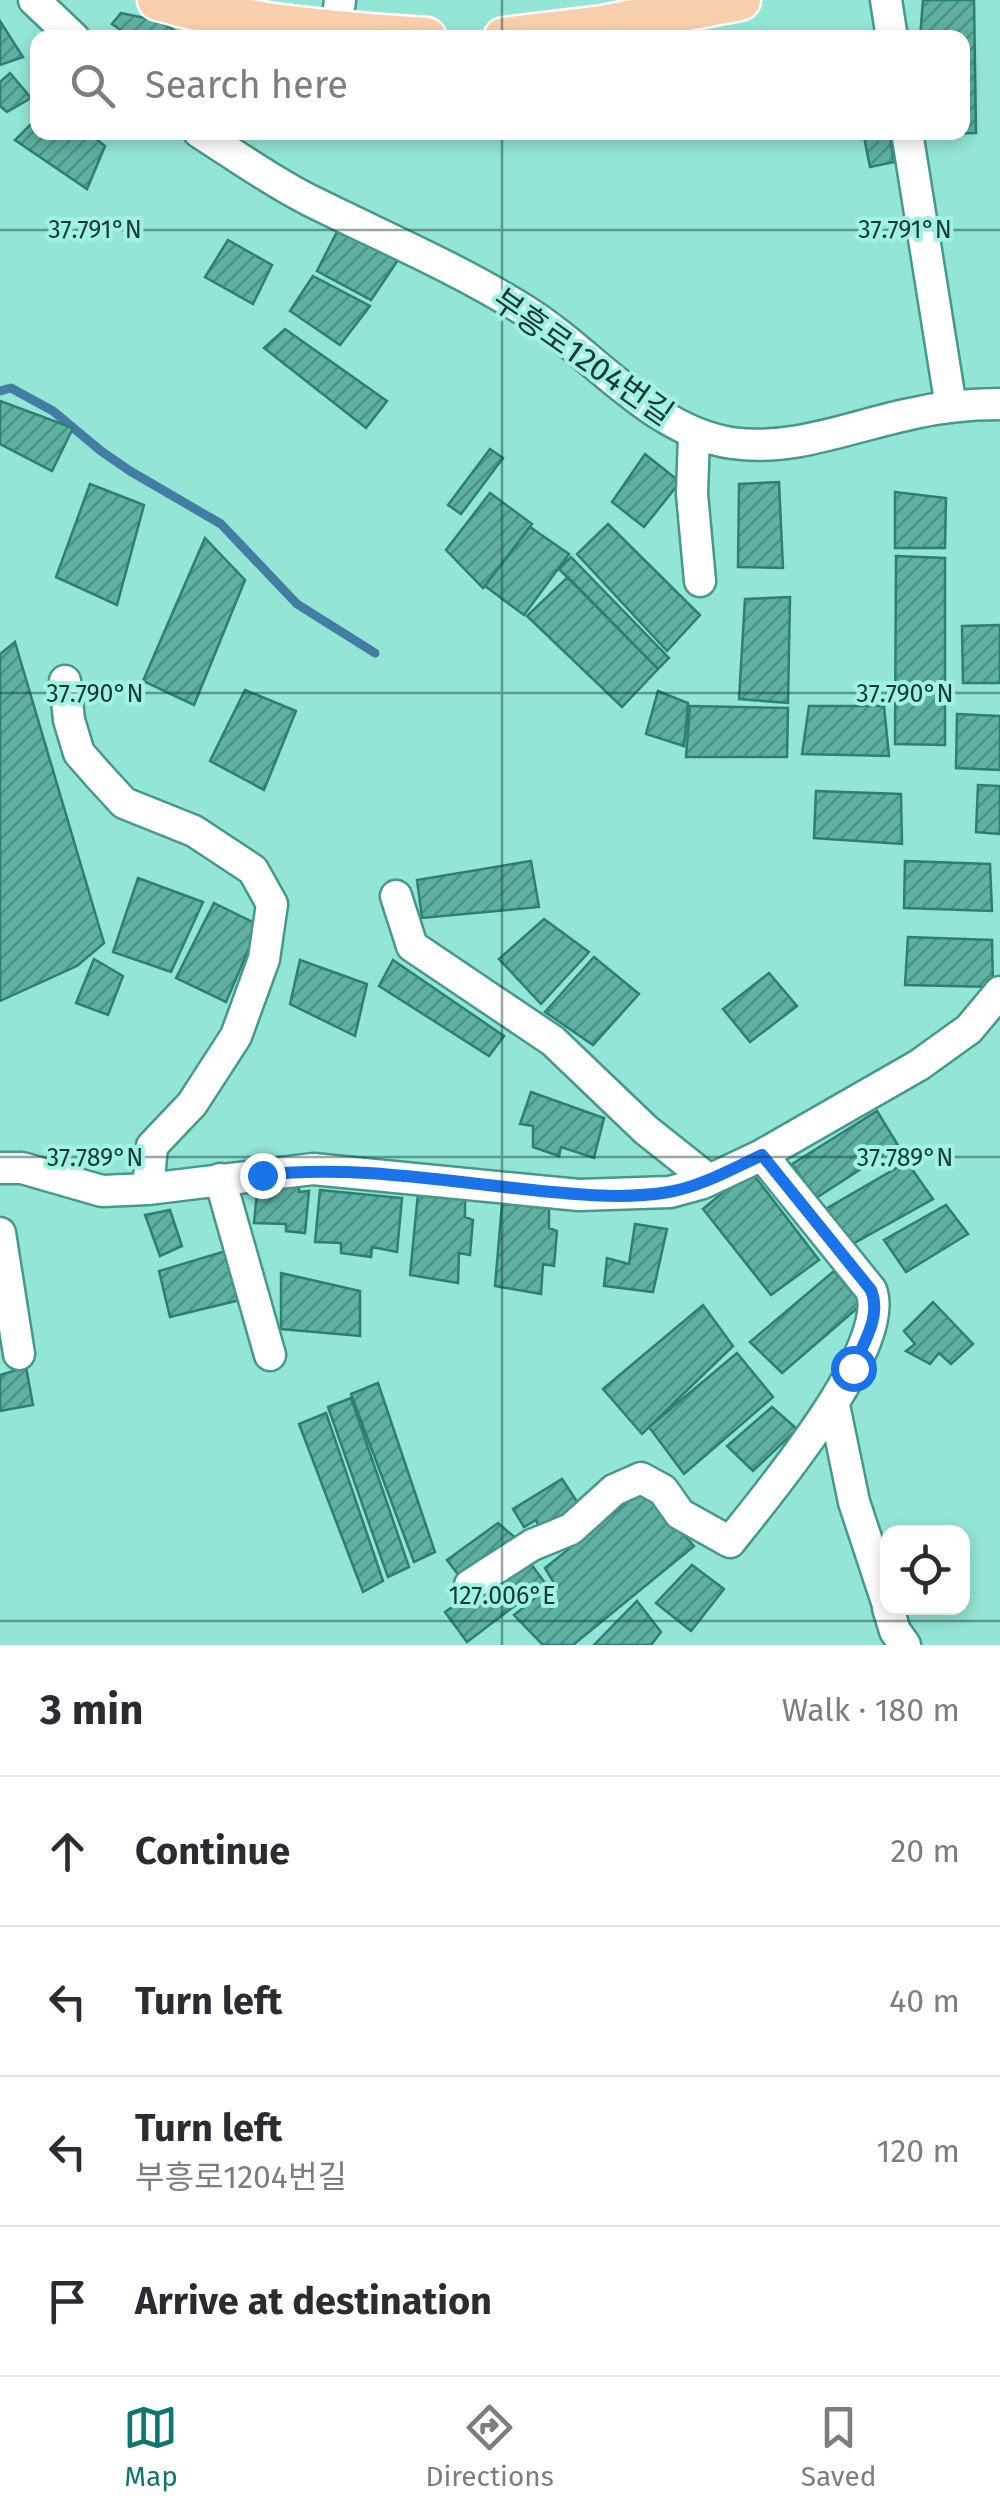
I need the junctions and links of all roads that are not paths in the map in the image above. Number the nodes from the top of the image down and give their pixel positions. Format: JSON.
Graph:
{"nodes":[{"id":1,"x":34,"y":0,"type":"edge"},
{"id":2,"x":158,"y":0,"type":"edge"},
{"id":3,"x":886,"y":0,"type":"edge"},
{"id":4,"x":733,"y":1,"type":"edge"},
{"id":5,"x":338,"y":16,"type":"edge"},
{"id":6,"x":66,"y":30,"type":"edge"},
{"id":7,"x":394,"y":30,"type":"edge"},
{"id":8,"x":569,"y":30,"type":"edge"},
{"id":9,"x":891,"y":30,"type":"edge"},
{"id":10,"x":213,"y":140,"type":"edge"},
{"id":11,"x":908,"y":140,"type":"edge"},
{"id":12,"x":1000,"y":404,"type":"edge"},
{"id":13,"x":951,"y":407,"type":"junction"},
{"id":14,"x":694,"y":434,"type":"junction"},
{"id":15,"x":700,"y":580,"type":"dead end"},
{"id":16,"x":65,"y":681,"type":"dead end"},
{"id":17,"x":396,"y":896,"type":"dead end"},
{"id":18,"x":1000,"y":992,"type":"edge"},
{"id":19,"x":762,"y":1155,"type":"junction"},
{"id":20,"x":0,"y":1168,"type":"edge"},
{"id":21,"x":220,"y":1179,"type":"junction"},
{"id":22,"x":709,"y":1180,"type":"junction"},
{"id":23,"x":148,"y":1190,"type":"junction"},
{"id":24,"x":0,"y":1233,"type":"edge"},
{"id":25,"x":19,"y":1354,"type":"dead end"},
{"id":26,"x":270,"y":1355,"type":"dead end"},
{"id":27,"x":834,"y":1405,"type":"junction"},
{"id":28,"x":880,"y":1582,"type":"edge"},
{"id":29,"x":470,"y":1585,"type":"dead end"},
{"id":30,"x":890,"y":1615,"type":"edge"},
{"id":31,"x":906,"y":1645,"type":"edge"}],
"edges":[{"from":1,"to":6,"type":"street"},
{"from":2,"to":5,"type":"main road"},
{"from":3,"to":9,"type":"street"},
{"from":4,"to":8,"type":"main road"},
{"from":5,"to":7,"type":"main road"},
{"from":10,"to":14,"type":"street","name":"부흥로1204번길"},
{"from":11,"to":13,"type":"street"},
{"from":12,"to":13,"type":"street","name":"부흥로1204번길"},
{"from":13,"to":14,"type":"street","name":"부흥로1204번길"},
{"from":14,"to":15,"type":"street"},
{"from":16,"to":23,"type":"street"},
{"from":17,"to":22,"type":"street"},
{"from":18,"to":19,"type":"street"},
{"from":19,"to":22,"type":"street"},
{"from":19,"to":27,"type":"street"},
{"from":20,"to":23,"type":"street"},
{"from":21,"to":22,"type":"street"},
{"from":21,"to":23,"type":"street"},
{"from":21,"to":26,"type":"street"},
{"from":24,"to":25,"type":"street"},
{"from":27,"to":28,"type":"street"},
{"from":27,"to":29,"type":"street"},
{"from":30,"to":31,"type":"street"}]}
